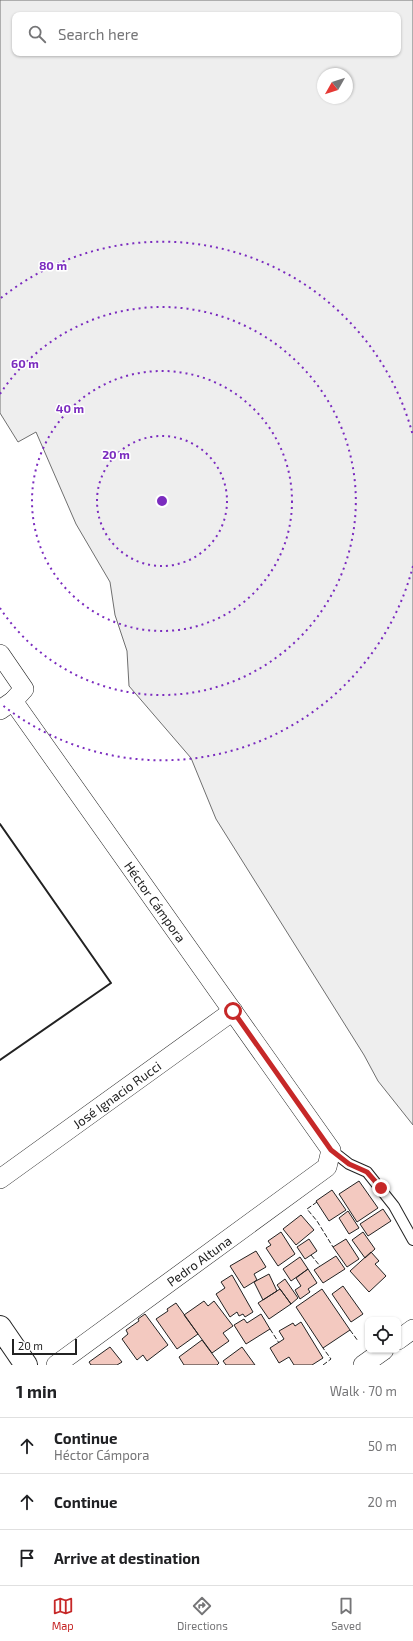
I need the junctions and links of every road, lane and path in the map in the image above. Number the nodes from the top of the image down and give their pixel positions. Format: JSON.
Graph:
{"nodes":[{"id":1,"x":0,"y":654,"type":"edge"},
{"id":2,"x":6,"y":706,"type":"edge"},
{"id":3,"x":233,"y":1011,"type":"junction"},
{"id":4,"x":331,"y":1150,"type":"junction"},
{"id":5,"x":0,"y":1179,"type":"edge"},
{"id":6,"x":413,"y":1240,"type":"edge"},
{"id":7,"x":0,"y":1327,"type":"edge"},
{"id":8,"x":413,"y":1329,"type":"edge"},
{"id":9,"x":401,"y":1338,"type":"edge"},
{"id":10,"x":380,"y":1353,"type":"edge"},
{"id":11,"x":26,"y":1365,"type":"edge"},
{"id":12,"x":56,"y":1365,"type":"edge"},
{"id":13,"x":363,"y":1365,"type":"edge"}],
"edges":[{"from":1,"to":2,"type":"street","name":"Héctor Cámpora"},
{"from":2,"to":3,"type":"street","name":"Héctor Cámpora"},
{"from":3,"to":4,"type":"street","name":"Héctor Cámpora"},
{"from":3,"to":5,"type":"street","name":"José Ignacio Rucci"},
{"from":4,"to":6,"type":"lane"},
{"from":4,"to":12,"type":"street","name":"Pedro Altuna"},
{"from":7,"to":11,"type":"main road"},
{"from":8,"to":9,"type":"street"},
{"from":10,"to":13,"type":"street"}]}
